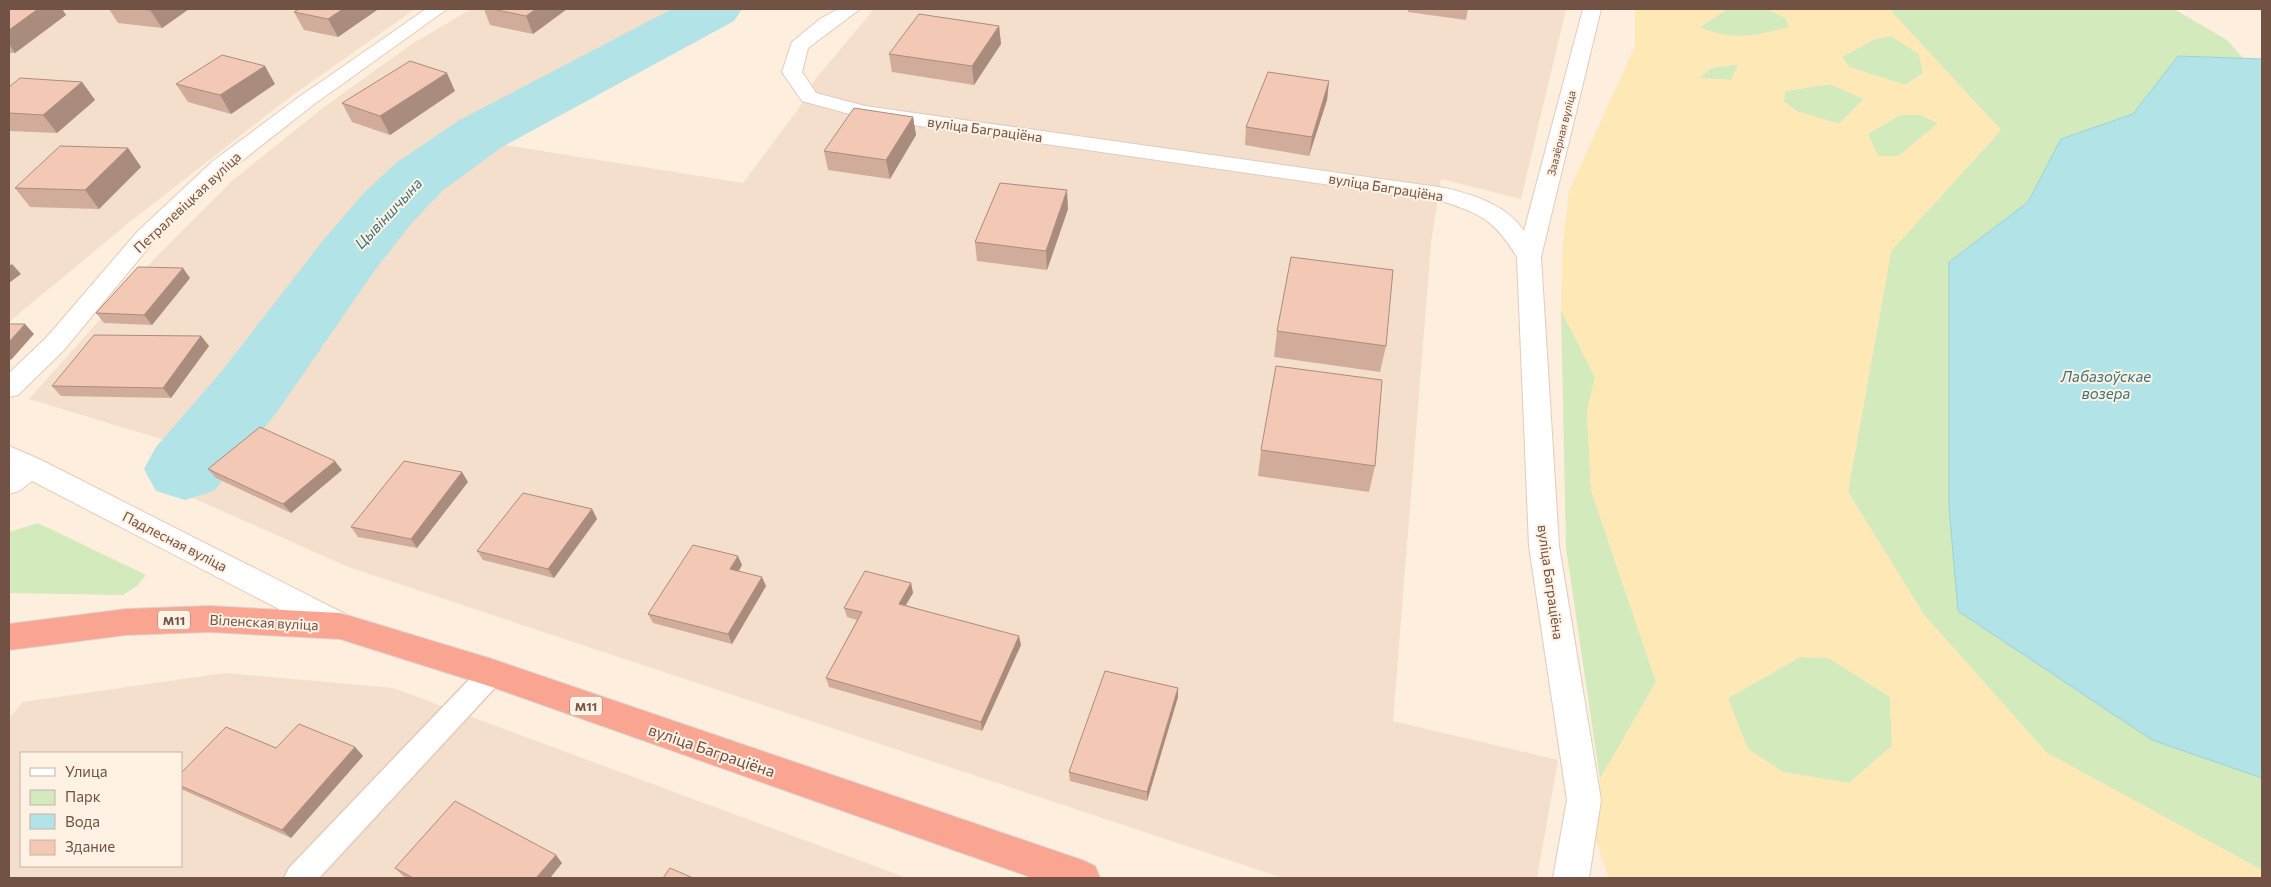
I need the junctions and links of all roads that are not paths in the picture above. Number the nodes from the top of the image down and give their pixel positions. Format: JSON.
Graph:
{"nodes":[{"id":1,"x":438,"y":9,"type":"edge"},
{"id":2,"x":851,"y":9,"type":"edge"},
{"id":3,"x":1592,"y":9,"type":"edge"},
{"id":4,"x":1530,"y":257,"type":"junction"},
{"id":5,"x":9,"y":388,"type":"edge"},
{"id":6,"x":16,"y":469,"type":"edge"},
{"id":7,"x":340,"y":626,"type":"junction"},
{"id":8,"x":9,"y":637,"type":"edge"},
{"id":9,"x":492,"y":673,"type":"junction"},
{"id":10,"x":299,"y":878,"type":"edge"},
{"id":11,"x":1082,"y":878,"type":"edge"},
{"id":12,"x":1571,"y":878,"type":"edge"}],
"edges":[{"from":1,"to":5,"type":"street","name":"Петралевіцкая вуліца"},
{"from":2,"to":4,"type":"street","name":"вуліца Баграціёна"},
{"from":3,"to":4,"type":"street","name":"Заазёрная вуліца"},
{"from":4,"to":12,"type":"street","name":"вуліца Баграціёна"},
{"from":6,"to":7,"type":"street","name":"Падлесная вуліца"},
{"from":7,"to":8,"type":"highway","name":"Віленская вуліца","number":"М11"},
{"from":7,"to":9,"type":"highway","name":"вуліца Баграціёна","number":"М11"},
{"from":9,"to":10,"type":"lane"},
{"from":9,"to":11,"type":"highway","name":"вуліца Баграціёна","number":"М11"}]}
